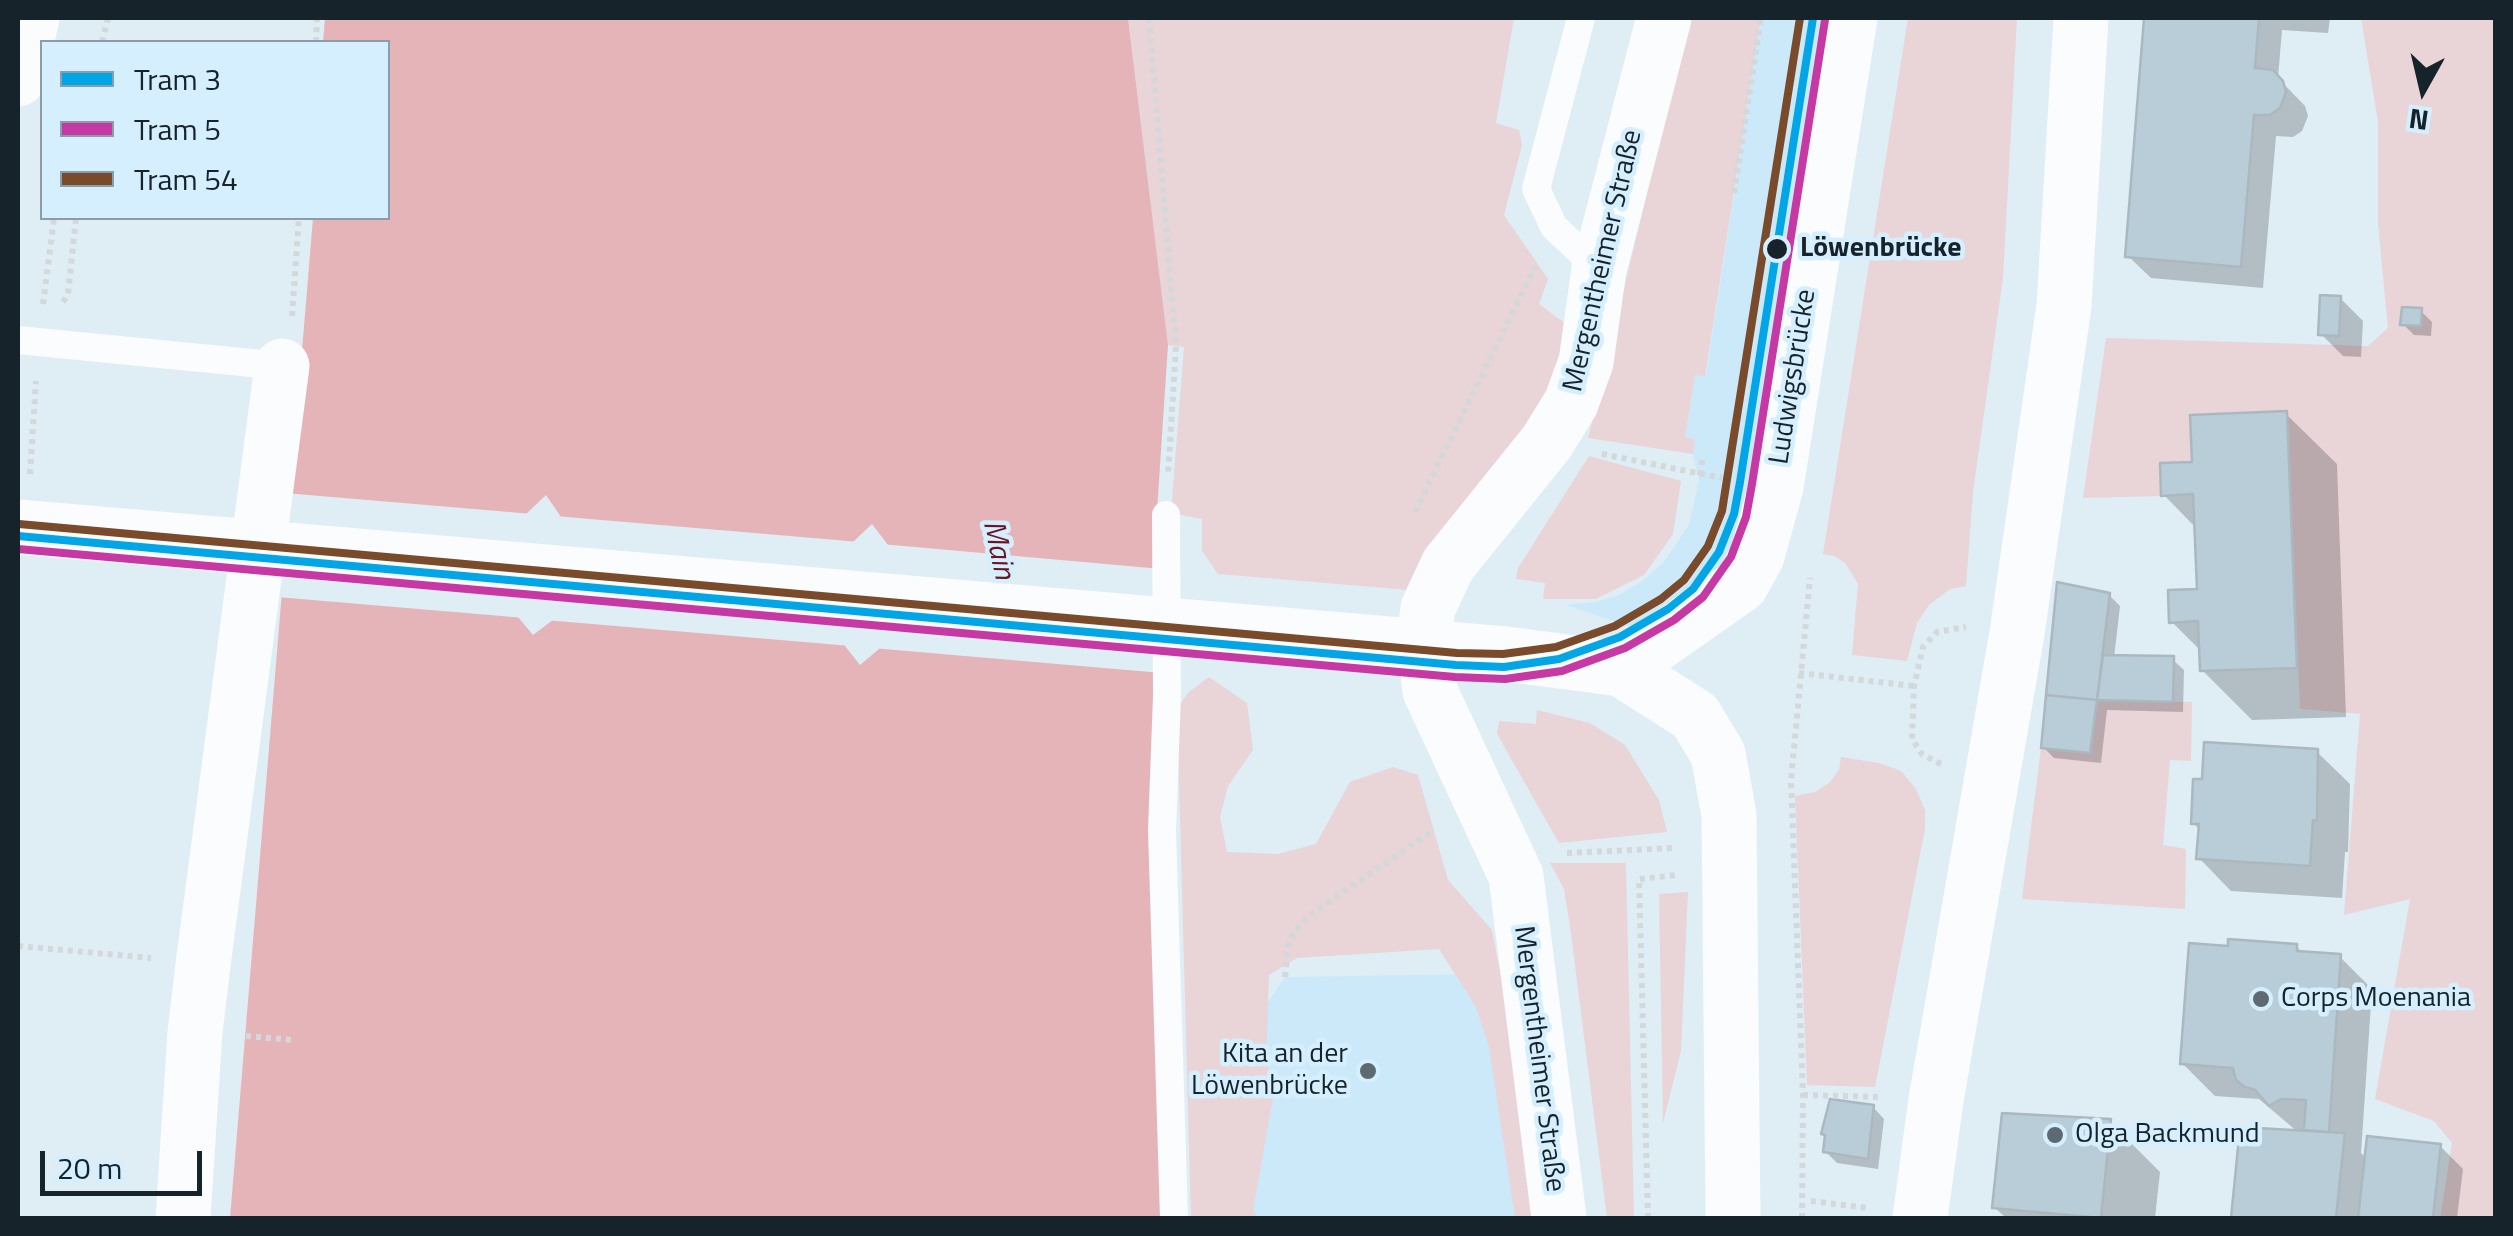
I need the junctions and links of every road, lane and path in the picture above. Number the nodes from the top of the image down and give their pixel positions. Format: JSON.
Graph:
{"nodes":[{"id":1,"x":32,"y":18,"type":"edge"},
{"id":2,"x":1149,"y":18,"type":"edge"},
{"id":3,"x":1580,"y":18,"type":"edge"},
{"id":4,"x":1664,"y":18,"type":"edge"},
{"id":5,"x":1761,"y":18,"type":"edge"},
{"id":6,"x":1850,"y":18,"type":"edge"},
{"id":7,"x":2082,"y":18,"type":"edge"},
{"id":8,"x":18,"y":79,"type":"edge"},
{"id":9,"x":1734,"y":192,"type":"dead end"},
{"id":10,"x":54,"y":220,"type":"edge"},
{"id":11,"x":76,"y":220,"type":"edge"},
{"id":12,"x":298,"y":220,"type":"edge"},
{"id":13,"x":1599,"y":269,"type":"junction"},
{"id":14,"x":68,"y":294,"type":"dead end"},
{"id":15,"x":28,"y":340,"type":"edge"},
{"id":16,"x":287,"y":343,"type":"junction"},
{"id":17,"x":1547,"y":442,"type":"junction"},
{"id":18,"x":1703,"y":456,"type":"dead end"},
{"id":19,"x":1683,"y":470,"type":"dead end"},
{"id":20,"x":1700,"y":475,"type":"dead end"},
{"id":21,"x":23,"y":504,"type":"edge"},
{"id":22,"x":1166,"y":514,"type":"joint"},
{"id":23,"x":1811,"y":574,"type":"dead end"},
{"id":24,"x":1961,"y":626,"type":"dead end"},
{"id":25,"x":1620,"y":670,"type":"junction"},
{"id":26,"x":1799,"y":673,"type":"junction"},
{"id":27,"x":1914,"y":686,"type":"junction"},
{"id":28,"x":1936,"y":763,"type":"dead end"},
{"id":29,"x":1448,"y":821,"type":"dead end"},
{"id":30,"x":1551,"y":854,"type":"dead end"},
{"id":31,"x":18,"y":946,"type":"edge"},
{"id":32,"x":203,"y":965,"type":"junction"},
{"id":33,"x":1285,"y":977,"type":"dead end"},
{"id":34,"x":1803,"y":1095,"type":"junction"},
{"id":35,"x":1876,"y":1097,"type":"dead end"},
{"id":36,"x":1811,"y":1201,"type":"dead end"},
{"id":37,"x":1894,"y":1213,"type":"edge"},
{"id":38,"x":183,"y":1218,"type":"edge"},
{"id":39,"x":1174,"y":1218,"type":"edge"},
{"id":40,"x":1558,"y":1218,"type":"edge"},
{"id":41,"x":1648,"y":1218,"type":"edge"},
{"id":42,"x":1733,"y":1218,"type":"edge"},
{"id":43,"x":1802,"y":1218,"type":"edge"}],
"edges":[{"from":1,"to":8,"type":"main road"},
{"from":2,"to":22,"type":"path"},
{"from":3,"to":13,"type":"lane"},
{"from":4,"to":13,"type":"main road","name":"Mergentheimer Straße"},
{"from":5,"to":9,"type":"path"},
{"from":6,"to":25,"type":"main road","name":"Ludwigsbrücke"},
{"from":7,"to":37,"type":"main road"},
{"from":10,"to":15,"type":"path"},
{"from":11,"to":14,"type":"path"},
{"from":12,"to":16,"type":"path"},
{"from":13,"to":17,"type":"main road","name":"Mergentheimer Straße"},
{"from":15,"to":16,"type":"lane"},
{"from":15,"to":21,"type":"path"},
{"from":16,"to":32,"type":"main road"},
{"from":17,"to":19,"type":"path"},
{"from":17,"to":40,"type":"main road","name":"Mergentheimer Straße"},
{"from":18,"to":20,"type":"path"},
{"from":21,"to":25,"type":"main road"},
{"from":22,"to":39,"type":"lane"},
{"from":23,"to":26,"type":"path"},
{"from":24,"to":27,"type":"path"},
{"from":25,"to":42,"type":"main road"},
{"from":26,"to":27,"type":"path"},
{"from":26,"to":34,"type":"path"},
{"from":27,"to":28,"type":"path"},
{"from":29,"to":33,"type":"path"},
{"from":30,"to":41,"type":"path"},
{"from":31,"to":32,"type":"path"},
{"from":32,"to":38,"type":"main road"},
{"from":34,"to":35,"type":"path"},
{"from":34,"to":43,"type":"path"},
{"from":36,"to":37,"type":"path"}]}
